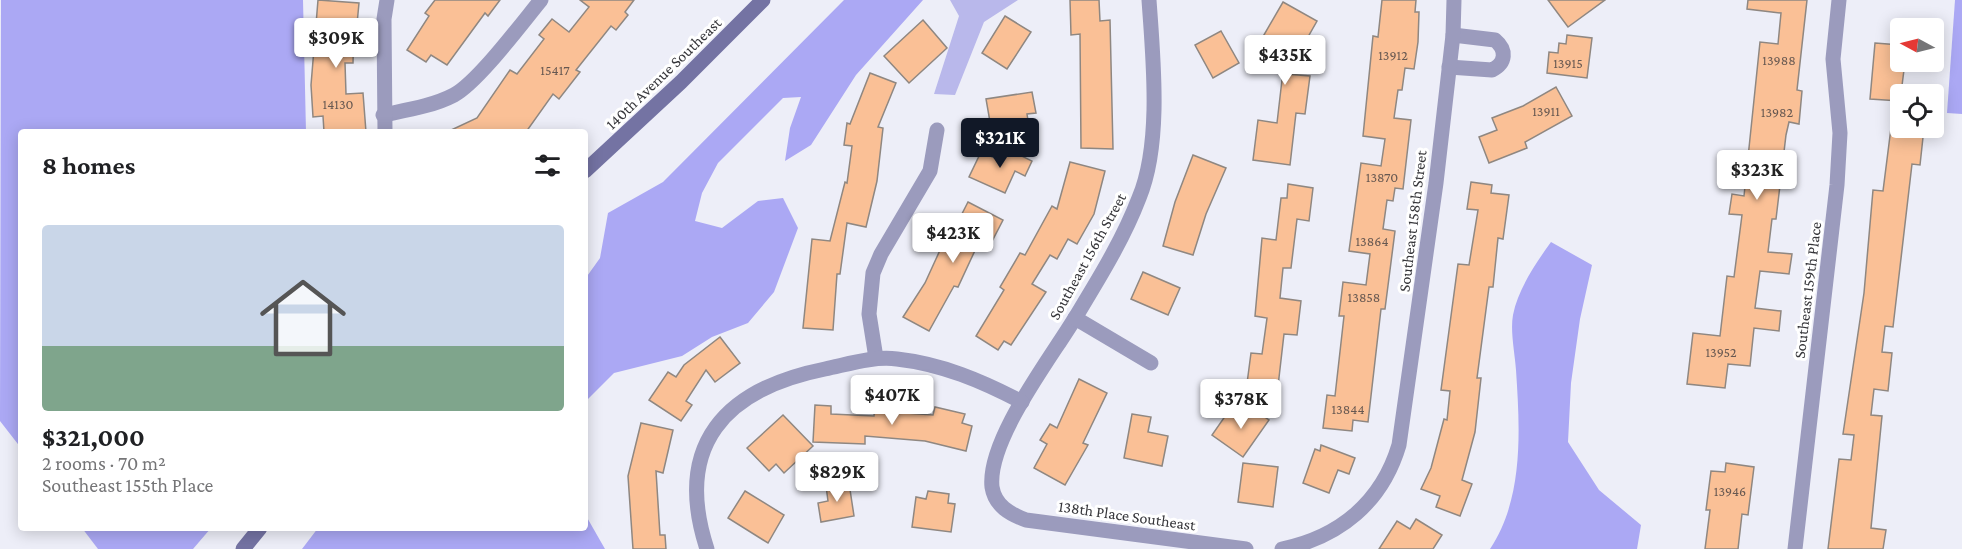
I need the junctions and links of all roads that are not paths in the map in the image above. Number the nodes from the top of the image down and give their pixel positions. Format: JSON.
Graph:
{"nodes":[{"id":1,"x":387,"y":0,"type":"edge"},
{"id":2,"x":541,"y":0,"type":"edge"},
{"id":3,"x":763,"y":0,"type":"edge"},
{"id":4,"x":1149,"y":0,"type":"edge"},
{"id":5,"x":1454,"y":0,"type":"edge"},
{"id":6,"x":1839,"y":0,"type":"edge"},
{"id":7,"x":1453,"y":35,"type":"junction"},
{"id":8,"x":1449,"y":66,"type":"junction"},
{"id":9,"x":383,"y":115,"type":"junction"},
{"id":10,"x":385,"y":129,"type":"edge"},
{"id":11,"x":937,"y":130,"type":"dead end"},
{"id":12,"x":588,"y":168,"type":"edge"},
{"id":13,"x":1075,"y":318,"type":"junction"},
{"id":14,"x":876,"y":358,"type":"junction"},
{"id":15,"x":1151,"y":363,"type":"dead end"},
{"id":16,"x":1022,"y":402,"type":"junction"},
{"id":17,"x":1004,"y":510,"type":"joint"},
{"id":18,"x":258,"y":531,"type":"edge"},
{"id":19,"x":243,"y":549,"type":"edge"},
{"id":20,"x":707,"y":549,"type":"edge"},
{"id":21,"x":1246,"y":549,"type":"edge"},
{"id":22,"x":1282,"y":549,"type":"edge"},
{"id":23,"x":1795,"y":549,"type":"edge"}],
"edges":[{"from":1,"to":9,"type":"street"},
{"from":2,"to":9,"type":"street"},
{"from":3,"to":12,"type":"main road","name":"140th Avenue Southeast"},
{"from":4,"to":13,"type":"street","name":"Southeast 156th Street"},
{"from":5,"to":7,"type":"street","name":"Southeast 158th Street"},
{"from":6,"to":23,"type":"street","name":"Southeast 159th Place"},
{"from":7,"to":8,"type":"street","name":"Southeast 158th Street"},
{"from":7,"to":8,"type":"street"},
{"from":8,"to":22,"type":"street","name":"Southeast 158th Street"},
{"from":9,"to":10,"type":"street"},
{"from":11,"to":14,"type":"street"},
{"from":13,"to":15,"type":"street"},
{"from":13,"to":16,"type":"street","name":"Southeast 156th Street"},
{"from":14,"to":16,"type":"street"},
{"from":14,"to":20,"type":"street"},
{"from":16,"to":17,"type":"street","name":"Southeast 156th Street"},
{"from":17,"to":21,"type":"street","name":"138th Place Southeast"},
{"from":18,"to":19,"type":"main road"}]}
